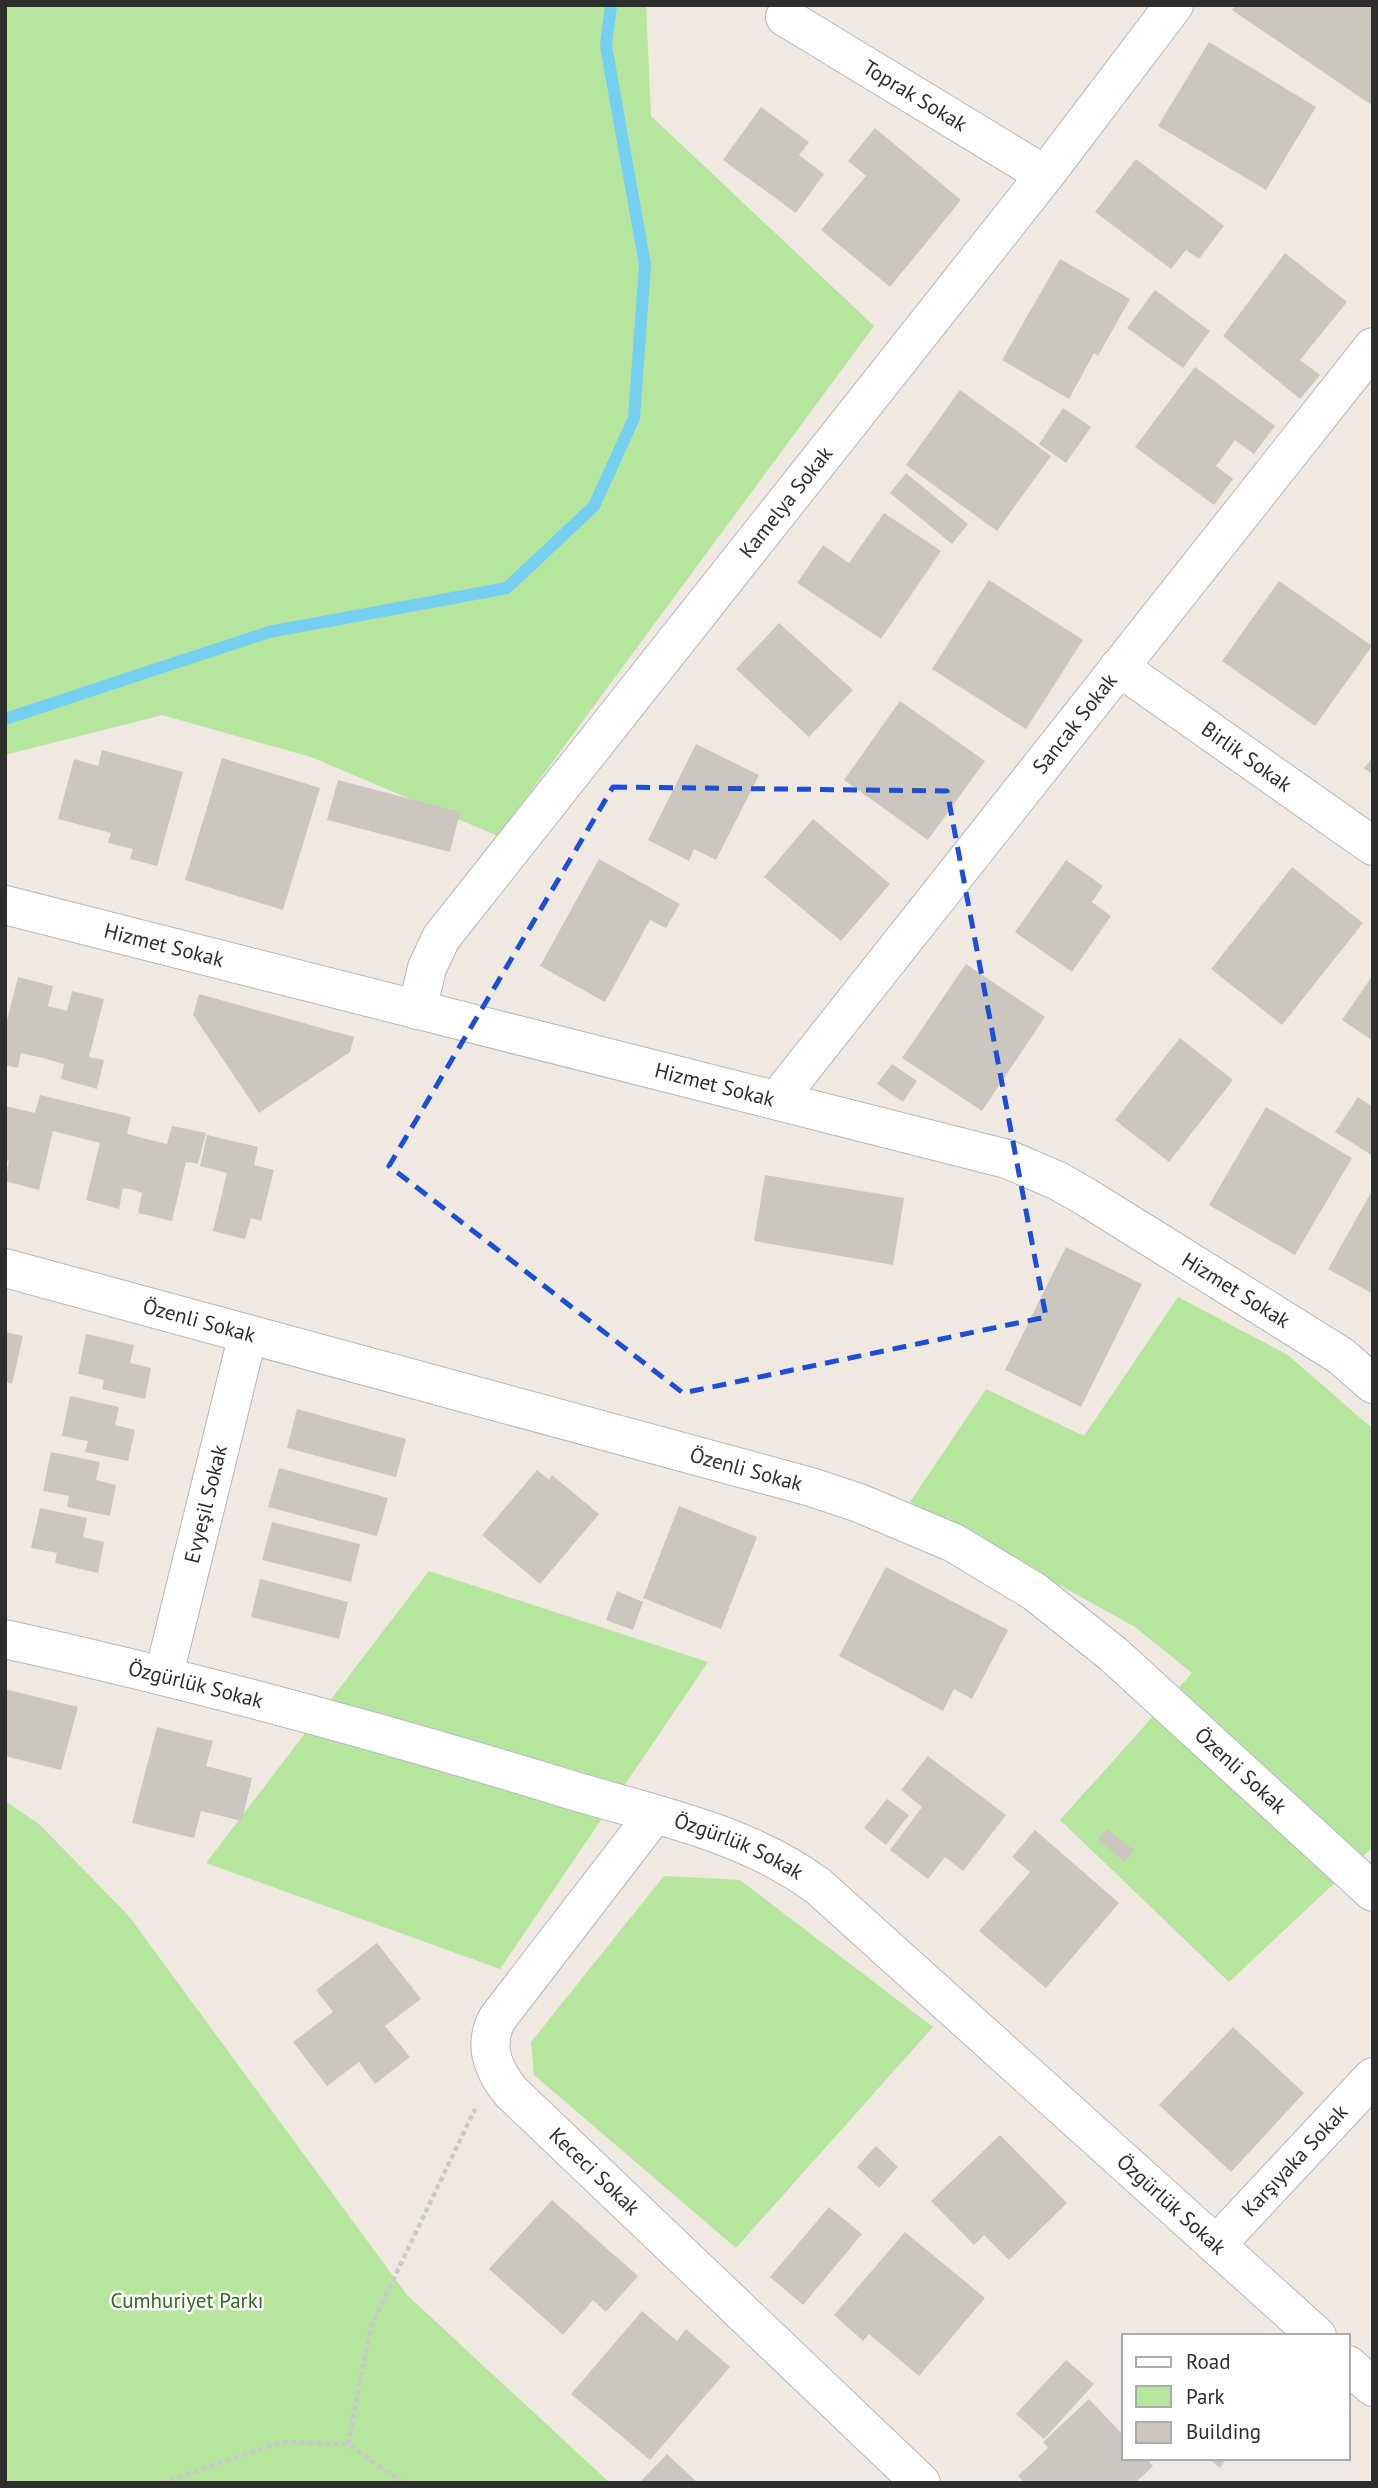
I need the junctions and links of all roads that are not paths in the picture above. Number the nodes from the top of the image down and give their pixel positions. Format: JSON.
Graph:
{"nodes":[{"id":1,"x":1174,"y":5,"type":"edge"},
{"id":2,"x":785,"y":17,"type":"dead end"},
{"id":3,"x":1045,"y":175,"type":"junction"},
{"id":4,"x":1373,"y":347,"type":"edge"},
{"id":5,"x":1119,"y":667,"type":"junction"},
{"id":6,"x":1373,"y":846,"type":"edge"},
{"id":7,"x":5,"y":905,"type":"edge"},
{"id":8,"x":417,"y":1010,"type":"junction"},
{"id":9,"x":777,"y":1100,"type":"junction"},
{"id":10,"x":5,"y":1268,"type":"edge"},
{"id":11,"x":248,"y":1334,"type":"junction"},
{"id":12,"x":1373,"y":1384,"type":"edge"},
{"id":13,"x":5,"y":1639,"type":"edge"},
{"id":14,"x":164,"y":1674,"type":"junction"},
{"id":15,"x":654,"y":1815,"type":"junction"},
{"id":16,"x":1373,"y":1892,"type":"edge"},
{"id":17,"x":1373,"y":2077,"type":"edge"},
{"id":18,"x":1217,"y":2244,"type":"junction"},
{"id":19,"x":1315,"y":2334,"type":"edge"},
{"id":20,"x":1350,"y":2367,"type":"edge"},
{"id":21,"x":1373,"y":2387,"type":"edge"},
{"id":22,"x":921,"y":2483,"type":"edge"}],
"edges":[{"from":1,"to":3,"type":"street","name":"Kamelya Sokak"},
{"from":2,"to":3,"type":"street","name":"Toprak Sokak"},
{"from":3,"to":8,"type":"street","name":"Kamelya Sokak"},
{"from":4,"to":5,"type":"street","name":"Sancak Sokak"},
{"from":5,"to":6,"type":"street","name":"Birlik Sokak"},
{"from":5,"to":9,"type":"street","name":"Sancak Sokak"},
{"from":7,"to":8,"type":"street","name":"Hizmet Sokak"},
{"from":8,"to":9,"type":"street","name":"Hizmet Sokak"},
{"from":9,"to":12,"type":"street","name":"Hizmet Sokak"},
{"from":10,"to":11,"type":"street","name":"Özenli Sokak"},
{"from":11,"to":14,"type":"street","name":"Evyeşil Sokak"},
{"from":11,"to":16,"type":"street","name":"Özenli Sokak"},
{"from":13,"to":14,"type":"street","name":"Özgürlük Sokak"},
{"from":14,"to":15,"type":"street","name":"Özgürlük Sokak"},
{"from":15,"to":18,"type":"street","name":"Özgürlük Sokak"},
{"from":15,"to":22,"type":"street","name":"Kececi Sokak"},
{"from":17,"to":18,"type":"street","name":"Karşıyaka Sokak"},
{"from":18,"to":19,"type":"street","name":"Özgürlük Sokak"},
{"from":20,"to":21,"type":"street"}]}
